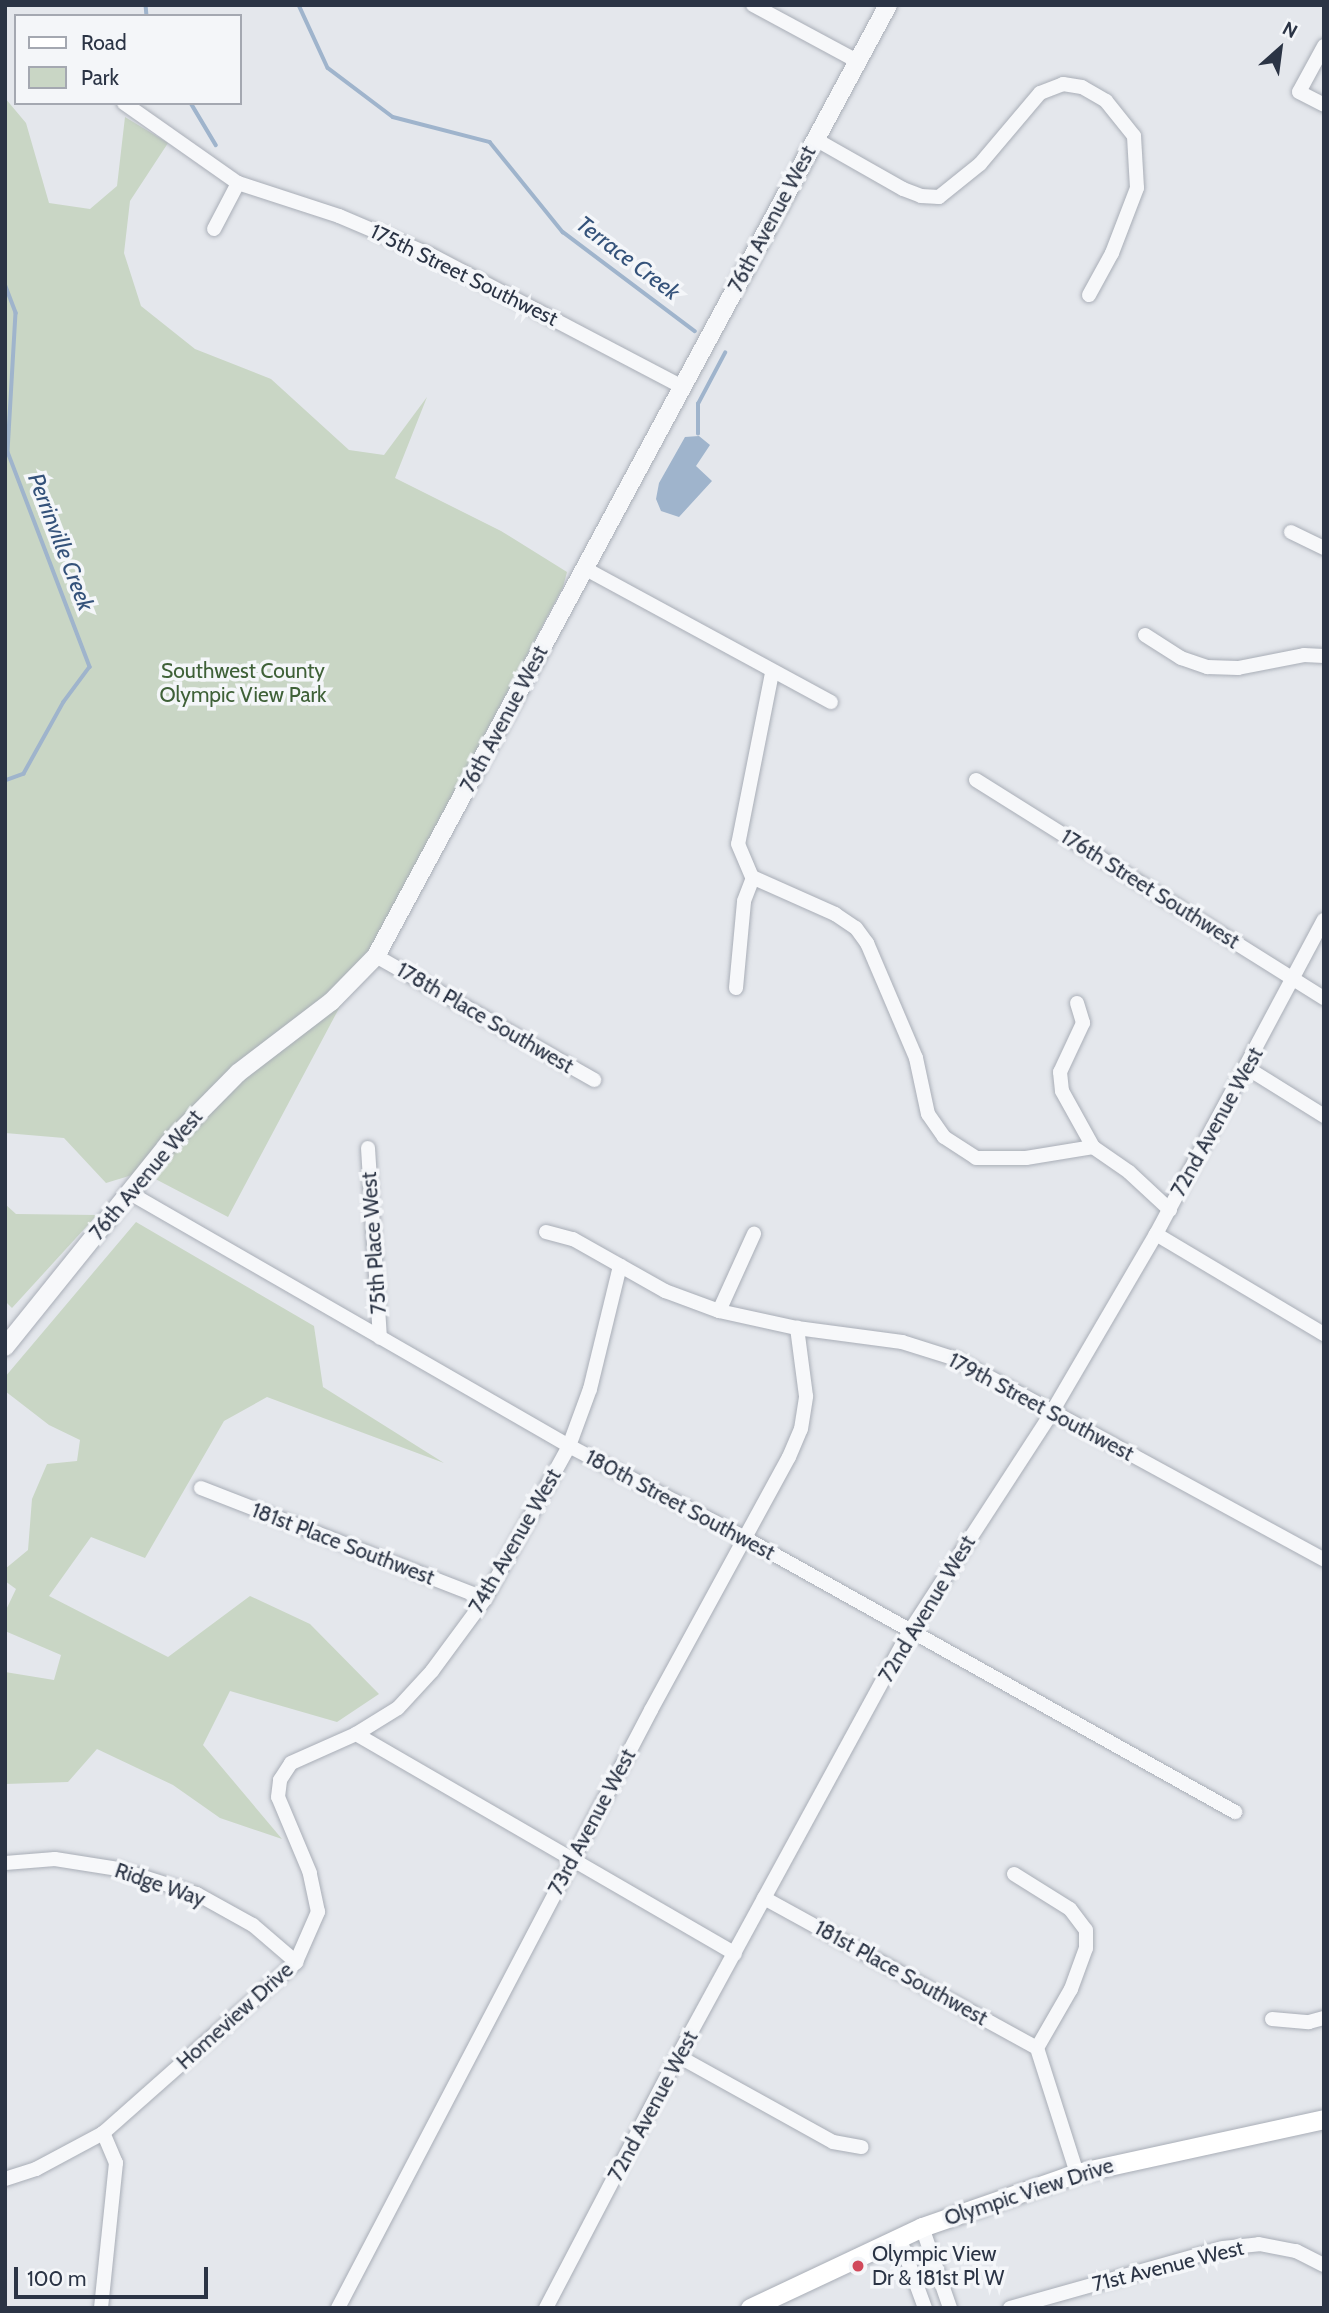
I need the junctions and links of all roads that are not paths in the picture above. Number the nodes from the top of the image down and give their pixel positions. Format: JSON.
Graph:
{"nodes":[{"id":1,"x":753,"y":5,"type":"edge"},
{"id":2,"x":888,"y":5,"type":"edge"},
{"id":3,"x":1324,"y":46,"type":"edge"},
{"id":4,"x":857,"y":61,"type":"junction"},
{"id":5,"x":127,"y":105,"type":"edge"},
{"id":6,"x":1324,"y":106,"type":"edge"},
{"id":7,"x":816,"y":139,"type":"junction"},
{"id":8,"x":238,"y":183,"type":"junction"},
{"id":9,"x":214,"y":229,"type":"dead end"},
{"id":10,"x":1089,"y":295,"type":"dead end"},
{"id":11,"x":682,"y":387,"type":"junction"},
{"id":12,"x":1291,"y":532,"type":"dead end"},
{"id":13,"x":1324,"y":548,"type":"edge"},
{"id":14,"x":584,"y":568,"type":"junction"},
{"id":15,"x":1145,"y":635,"type":"dead end"},
{"id":16,"x":1324,"y":656,"type":"edge"},
{"id":17,"x":772,"y":673,"type":"junction"},
{"id":18,"x":831,"y":702,"type":"dead end"},
{"id":19,"x":976,"y":780,"type":"dead end"},
{"id":20,"x":753,"y":878,"type":"junction"},
{"id":21,"x":1324,"y":920,"type":"edge"},
{"id":22,"x":376,"y":956,"type":"junction"},
{"id":23,"x":1293,"y":979,"type":"junction"},
{"id":24,"x":736,"y":988,"type":"dead end"},
{"id":25,"x":1324,"y":998,"type":"edge"},
{"id":26,"x":1077,"y":1003,"type":"dead end"},
{"id":27,"x":1247,"y":1069,"type":"junction"},
{"id":28,"x":594,"y":1080,"type":"dead end"},
{"id":29,"x":1324,"y":1116,"type":"edge"},
{"id":30,"x":1093,"y":1147,"type":"junction"},
{"id":31,"x":368,"y":1148,"type":"dead end"},
{"id":32,"x":128,"y":1192,"type":"junction"},
{"id":33,"x":1170,"y":1210,"type":"junction"},
{"id":34,"x":546,"y":1231,"type":"dead end"},
{"id":35,"x":754,"y":1234,"type":"dead end"},
{"id":36,"x":1156,"y":1234,"type":"junction"},
{"id":37,"x":620,"y":1266,"type":"junction"},
{"id":38,"x":719,"y":1311,"type":"junction"},
{"id":39,"x":797,"y":1328,"type":"junction"},
{"id":40,"x":1324,"y":1334,"type":"edge"},
{"id":41,"x":380,"y":1338,"type":"junction"},
{"id":42,"x":5,"y":1347,"type":"edge"},
{"id":43,"x":1052,"y":1412,"type":"junction"},
{"id":44,"x":569,"y":1446,"type":"junction"},
{"id":45,"x":201,"y":1488,"type":"dead end"},
{"id":46,"x":743,"y":1537,"type":"junction"},
{"id":47,"x":1324,"y":1560,"type":"edge"},
{"id":48,"x":485,"y":1600,"type":"junction"},
{"id":49,"x":910,"y":1632,"type":"junction"},
{"id":50,"x":356,"y":1734,"type":"junction"},
{"id":51,"x":1235,"y":1812,"type":"dead end"},
{"id":52,"x":572,"y":1861,"type":"junction"},
{"id":53,"x":5,"y":1863,"type":"edge"},
{"id":54,"x":1014,"y":1874,"type":"dead end"},
{"id":55,"x":764,"y":1898,"type":"junction"},
{"id":56,"x":735,"y":1954,"type":"junction"},
{"id":57,"x":296,"y":1962,"type":"junction"},
{"id":58,"x":1324,"y":2018,"type":"edge"},
{"id":59,"x":1272,"y":2019,"type":"dead end"},
{"id":60,"x":1037,"y":2048,"type":"junction"},
{"id":61,"x":678,"y":2056,"type":"junction"},
{"id":62,"x":1324,"y":2119,"type":"edge"},
{"id":63,"x":103,"y":2133,"type":"junction"},
{"id":64,"x":862,"y":2147,"type":"dead end"},
{"id":65,"x":1077,"y":2173,"type":"junction"},
{"id":66,"x":5,"y":2179,"type":"edge"},
{"id":67,"x":922,"y":2227,"type":"junction"},
{"id":68,"x":899,"y":2237,"type":"junction"},
{"id":69,"x":1324,"y":2265,"type":"edge"},
{"id":70,"x":101,"y":2308,"type":"edge"},
{"id":71,"x":338,"y":2308,"type":"edge"},
{"id":72,"x":546,"y":2308,"type":"edge"},
{"id":73,"x":750,"y":2308,"type":"edge"},
{"id":74,"x":925,"y":2308,"type":"edge"},
{"id":75,"x":950,"y":2308,"type":"edge"},
{"id":76,"x":1010,"y":2308,"type":"edge"}],
"edges":[{"from":1,"to":4,"type":"street"},
{"from":2,"to":4,"type":"street","name":"76th Avenue West"},
{"from":3,"to":6,"type":"street"},
{"from":4,"to":7,"type":"street","name":"76th Avenue West"},
{"from":5,"to":8,"type":"street","name":"175th Street Southwest"},
{"from":7,"to":10,"type":"street"},
{"from":7,"to":11,"type":"street","name":"76th Avenue West"},
{"from":8,"to":9,"type":"street"},
{"from":8,"to":11,"type":"street","name":"175th Street Southwest"},
{"from":11,"to":14,"type":"street","name":"76th Avenue West"},
{"from":12,"to":13,"type":"street"},
{"from":14,"to":17,"type":"street"},
{"from":14,"to":22,"type":"street","name":"76th Avenue West"},
{"from":15,"to":16,"type":"street"},
{"from":17,"to":18,"type":"street"},
{"from":17,"to":20,"type":"street"},
{"from":19,"to":23,"type":"street","name":"176th Street Southwest"},
{"from":20,"to":24,"type":"street"},
{"from":20,"to":30,"type":"street"},
{"from":21,"to":23,"type":"street","name":"72nd Avenue West"},
{"from":22,"to":28,"type":"street","name":"178th Place Southwest"},
{"from":22,"to":32,"type":"street","name":"76th Avenue West"},
{"from":23,"to":25,"type":"street","name":"176th Street Southwest"},
{"from":23,"to":27,"type":"street","name":"72nd Avenue West"},
{"from":26,"to":30,"type":"street"},
{"from":27,"to":29,"type":"street"},
{"from":27,"to":33,"type":"street","name":"72nd Avenue West"},
{"from":30,"to":33,"type":"street"},
{"from":31,"to":41,"type":"street","name":"75th Place West"},
{"from":32,"to":41,"type":"street","name":"180th Street Southwest"},
{"from":32,"to":42,"type":"street","name":"76th Avenue West"},
{"from":33,"to":36,"type":"street","name":"72nd Avenue West"},
{"from":34,"to":37,"type":"street","name":"179th Street Southwest"},
{"from":35,"to":38,"type":"street"},
{"from":36,"to":40,"type":"street"},
{"from":36,"to":43,"type":"street","name":"72nd Avenue West"},
{"from":37,"to":38,"type":"street","name":"179th Street Southwest"},
{"from":37,"to":44,"type":"street","name":"74th Avenue West"},
{"from":38,"to":39,"type":"street","name":"179th Street Southwest"},
{"from":39,"to":43,"type":"street","name":"179th Street Southwest"},
{"from":39,"to":46,"type":"street","name":"73rd Avenue West"},
{"from":41,"to":44,"type":"street","name":"180th Street Southwest"},
{"from":43,"to":47,"type":"street","name":"179th Street Southwest"},
{"from":43,"to":49,"type":"street","name":"72nd Avenue West"},
{"from":44,"to":46,"type":"street","name":"180th Street Southwest"},
{"from":44,"to":48,"type":"street","name":"74th Avenue West"},
{"from":45,"to":48,"type":"street","name":"181st Place Southwest"},
{"from":46,"to":49,"type":"street","name":"180th Street Southwest"},
{"from":46,"to":52,"type":"street","name":"73rd Avenue West"},
{"from":48,"to":50,"type":"street","name":"74th Avenue West"},
{"from":49,"to":51,"type":"street","name":"180th Street Southwest"},
{"from":49,"to":55,"type":"street","name":"72nd Avenue West"},
{"from":50,"to":52,"type":"street"},
{"from":50,"to":57,"type":"street","name":"Homeview Drive"},
{"from":52,"to":56,"type":"street"},
{"from":52,"to":71,"type":"street","name":"73rd Avenue West"},
{"from":53,"to":57,"type":"street","name":"Ridge Way"},
{"from":54,"to":60,"type":"street"},
{"from":55,"to":56,"type":"street","name":"72nd Avenue West"},
{"from":55,"to":60,"type":"street","name":"181st Place Southwest"},
{"from":56,"to":61,"type":"street","name":"72nd Avenue West"},
{"from":57,"to":63,"type":"street","name":"Homeview Drive"},
{"from":58,"to":59,"type":"street"},
{"from":60,"to":65,"type":"street"},
{"from":61,"to":64,"type":"street"},
{"from":61,"to":72,"type":"street","name":"72nd Avenue West"},
{"from":62,"to":65,"type":"main road","name":"Olympic View Drive"},
{"from":63,"to":66,"type":"street","name":"Homeview Drive"},
{"from":63,"to":70,"type":"street"},
{"from":65,"to":67,"type":"main road","name":"Olympic View Drive"},
{"from":67,"to":68,"type":"main road","name":"Olympic View Drive"},
{"from":67,"to":75,"type":"street"},
{"from":68,"to":73,"type":"main road","name":"Olympic View Drive"},
{"from":68,"to":74,"type":"street"},
{"from":69,"to":76,"type":"street","name":"71st Avenue West"}]}
